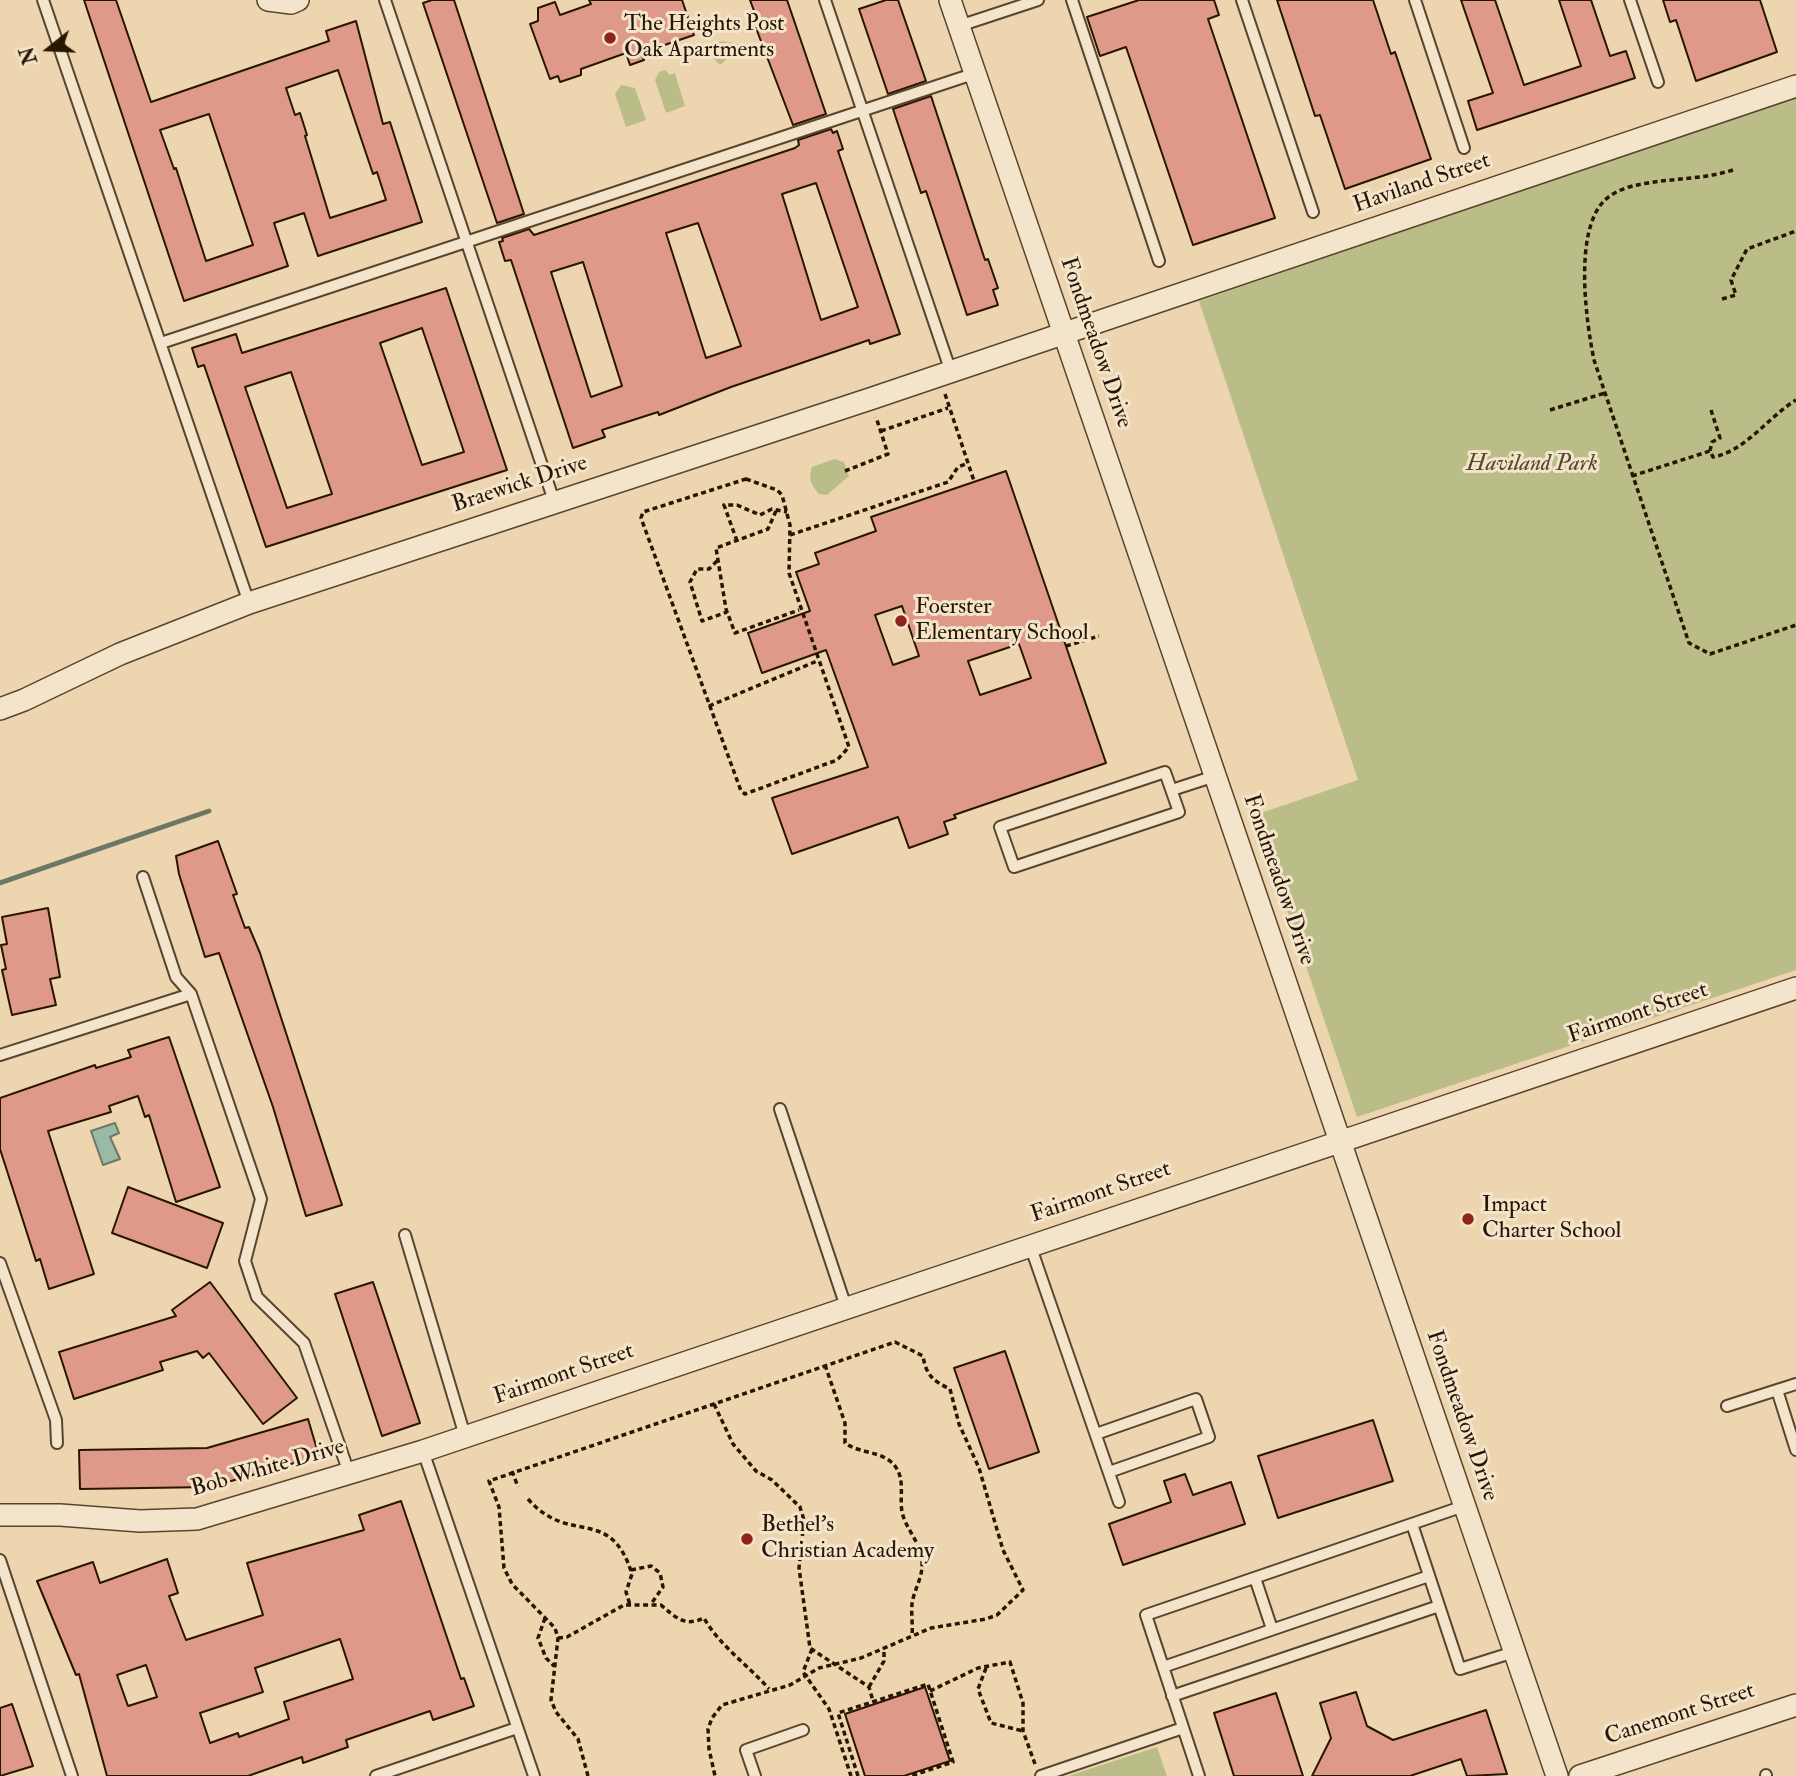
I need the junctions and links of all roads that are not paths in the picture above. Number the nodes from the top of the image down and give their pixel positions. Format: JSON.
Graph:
{"nodes":[{"id":1,"x":43,"y":0,"type":"edge"},
{"id":2,"x":268,"y":0,"type":"edge"},
{"id":3,"x":298,"y":0,"type":"edge"},
{"id":4,"x":386,"y":0,"type":"edge"},
{"id":5,"x":825,"y":0,"type":"edge"},
{"id":6,"x":950,"y":0,"type":"edge"},
{"id":7,"x":1038,"y":0,"type":"edge"},
{"id":8,"x":1072,"y":0,"type":"edge"},
{"id":9,"x":1242,"y":0,"type":"edge"},
{"id":10,"x":1415,"y":0,"type":"edge"},
{"id":11,"x":1630,"y":0,"type":"edge"},
{"id":12,"x":959,"y":26,"type":"junction"},
{"id":13,"x":976,"y":73,"type":"junction"},
{"id":14,"x":1658,"y":82,"type":"dead end"},
{"id":15,"x":1796,"y":86,"type":"edge"},
{"id":16,"x":863,"y":111,"type":"junction"},
{"id":17,"x":1464,"y":148,"type":"dead end"},
{"id":18,"x":1313,"y":212,"type":"dead end"},
{"id":19,"x":468,"y":241,"type":"junction"},
{"id":20,"x":1159,"y":261,"type":"dead end"},
{"id":21,"x":1064,"y":332,"type":"junction"},
{"id":22,"x":161,"y":343,"type":"junction"},
{"id":23,"x":945,"y":374,"type":"junction"},
{"id":24,"x":554,"y":501,"type":"junction"},
{"id":25,"x":249,"y":603,"type":"junction"},
{"id":26,"x":0,"y":709,"type":"edge"},
{"id":27,"x":1215,"y":776,"type":"junction"},
{"id":28,"x":1172,"y":790,"type":"junction"},
{"id":29,"x":143,"y":877,"type":"dead end"},
{"id":30,"x":1796,"y":988,"type":"edge"},
{"id":31,"x":191,"y":994,"type":"junction"},
{"id":32,"x":0,"y":1055,"type":"edge"},
{"id":33,"x":780,"y":1109,"type":"dead end"},
{"id":34,"x":1340,"y":1143,"type":"junction"},
{"id":35,"x":405,"y":1235,"type":"dead end"},
{"id":36,"x":1030,"y":1245,"type":"junction"},
{"id":37,"x":0,"y":1263,"type":"edge"},
{"id":38,"x":846,"y":1307,"type":"junction"},
{"id":39,"x":1796,"y":1384,"type":"edge"},
{"id":40,"x":1777,"y":1390,"type":"junction"},
{"id":41,"x":1727,"y":1406,"type":"dead end"},
{"id":42,"x":1096,"y":1434,"type":"junction"},
{"id":43,"x":465,"y":1437,"type":"junction"},
{"id":44,"x":57,"y":1444,"type":"dead end"},
{"id":45,"x":1796,"y":1450,"type":"edge"},
{"id":46,"x":423,"y":1451,"type":"junction"},
{"id":47,"x":1109,"y":1472,"type":"junction"},
{"id":48,"x":349,"y":1473,"type":"junction"},
{"id":49,"x":1119,"y":1502,"type":"dead end"},
{"id":50,"x":1464,"y":1506,"type":"junction"},
{"id":51,"x":0,"y":1516,"type":"edge"},
{"id":52,"x":1412,"y":1524,"type":"junction"},
{"id":53,"x":0,"y":1560,"type":"edge"},
{"id":54,"x":1429,"y":1576,"type":"junction"},
{"id":55,"x":1255,"y":1578,"type":"junction"},
{"id":56,"x":1439,"y":1606,"type":"junction"},
{"id":57,"x":1272,"y":1629,"type":"junction"},
{"id":58,"x":1514,"y":1651,"type":"junction"},
{"id":59,"x":1163,"y":1667,"type":"junction"},
{"id":60,"x":1172,"y":1696,"type":"junction"},
{"id":61,"x":1796,"y":1704,"type":"edge"},
{"id":62,"x":517,"y":1728,"type":"junction"},
{"id":63,"x":1183,"y":1728,"type":"junction"},
{"id":64,"x":803,"y":1730,"type":"dead end"},
{"id":65,"x":72,"y":1776,"type":"edge"},
{"id":66,"x":376,"y":1776,"type":"edge"},
{"id":67,"x":534,"y":1776,"type":"edge"},
{"id":68,"x":755,"y":1776,"type":"edge"},
{"id":69,"x":1040,"y":1776,"type":"edge"},
{"id":70,"x":1199,"y":1776,"type":"edge"},
{"id":71,"x":1557,"y":1776,"type":"edge"},
{"id":72,"x":1580,"y":1776,"type":"edge"}],
"edges":[{"from":1,"to":22,"type":"lane"},
{"from":2,"to":3,"type":"street"},
{"from":4,"to":19,"type":"lane"},
{"from":5,"to":16,"type":"lane"},
{"from":6,"to":12,"type":"street","name":"Fondmeadow Drive"},
{"from":7,"to":12,"type":"lane"},
{"from":8,"to":20,"type":"lane"},
{"from":9,"to":18,"type":"lane"},
{"from":10,"to":17,"type":"lane"},
{"from":11,"to":14,"type":"lane"},
{"from":12,"to":13,"type":"street","name":"Fondmeadow Drive"},
{"from":13,"to":16,"type":"lane"},
{"from":13,"to":21,"type":"street","name":"Fondmeadow Drive"},
{"from":15,"to":21,"type":"street","name":"Haviland Street"},
{"from":16,"to":19,"type":"lane"},
{"from":16,"to":23,"type":"lane"},
{"from":19,"to":22,"type":"lane"},
{"from":19,"to":24,"type":"lane"},
{"from":21,"to":23,"type":"street","name":"Braewick Drive"},
{"from":21,"to":27,"type":"street","name":"Fondmeadow Drive"},
{"from":22,"to":25,"type":"lane"},
{"from":23,"to":24,"type":"street","name":"Braewick Drive"},
{"from":24,"to":25,"type":"street","name":"Braewick Drive"},
{"from":25,"to":26,"type":"street","name":"Braewick Drive"},
{"from":27,"to":28,"type":"lane"},
{"from":27,"to":34,"type":"street","name":"Fondmeadow Drive"},
{"from":28,"to":28,"type":"lane"},
{"from":29,"to":31,"type":"lane"},
{"from":30,"to":34,"type":"street","name":"Fairmont Street"},
{"from":31,"to":32,"type":"lane"},
{"from":31,"to":48,"type":"lane"},
{"from":33,"to":38,"type":"lane"},
{"from":34,"to":36,"type":"street","name":"Fairmont Street"},
{"from":34,"to":50,"type":"street","name":"Fondmeadow Drive"},
{"from":35,"to":43,"type":"lane"},
{"from":36,"to":38,"type":"street","name":"Fairmont Street"},
{"from":36,"to":42,"type":"lane"},
{"from":37,"to":44,"type":"lane"},
{"from":38,"to":43,"type":"street","name":"Fairmont Street"},
{"from":39,"to":40,"type":"lane"},
{"from":40,"to":41,"type":"lane"},
{"from":40,"to":45,"type":"lane"},
{"from":42,"to":47,"type":"lane"},
{"from":42,"to":47,"type":"lane"},
{"from":43,"to":46,"type":"street","name":"Fairmont Street"},
{"from":46,"to":48,"type":"street","name":"Bob White Drive"},
{"from":46,"to":62,"type":"lane"},
{"from":47,"to":49,"type":"lane"},
{"from":48,"to":51,"type":"street","name":"Bob White Drive"},
{"from":50,"to":52,"type":"lane"},
{"from":50,"to":58,"type":"street","name":"Fondmeadow Drive"},
{"from":52,"to":54,"type":"lane"},
{"from":52,"to":55,"type":"lane"},
{"from":53,"to":65,"type":"lane"},
{"from":54,"to":56,"type":"lane"},
{"from":54,"to":57,"type":"lane"},
{"from":55,"to":57,"type":"lane"},
{"from":55,"to":59,"type":"lane"},
{"from":56,"to":58,"type":"lane"},
{"from":56,"to":60,"type":"lane"},
{"from":57,"to":59,"type":"lane"},
{"from":58,"to":71,"type":"street","name":"Fondmeadow Drive"},
{"from":59,"to":60,"type":"lane"},
{"from":60,"to":63,"type":"lane"},
{"from":61,"to":72,"type":"street","name":"Canemont Street"},
{"from":62,"to":66,"type":"lane"},
{"from":62,"to":67,"type":"lane"},
{"from":63,"to":69,"type":"lane"},
{"from":63,"to":70,"type":"lane"},
{"from":64,"to":68,"type":"lane"}]}
